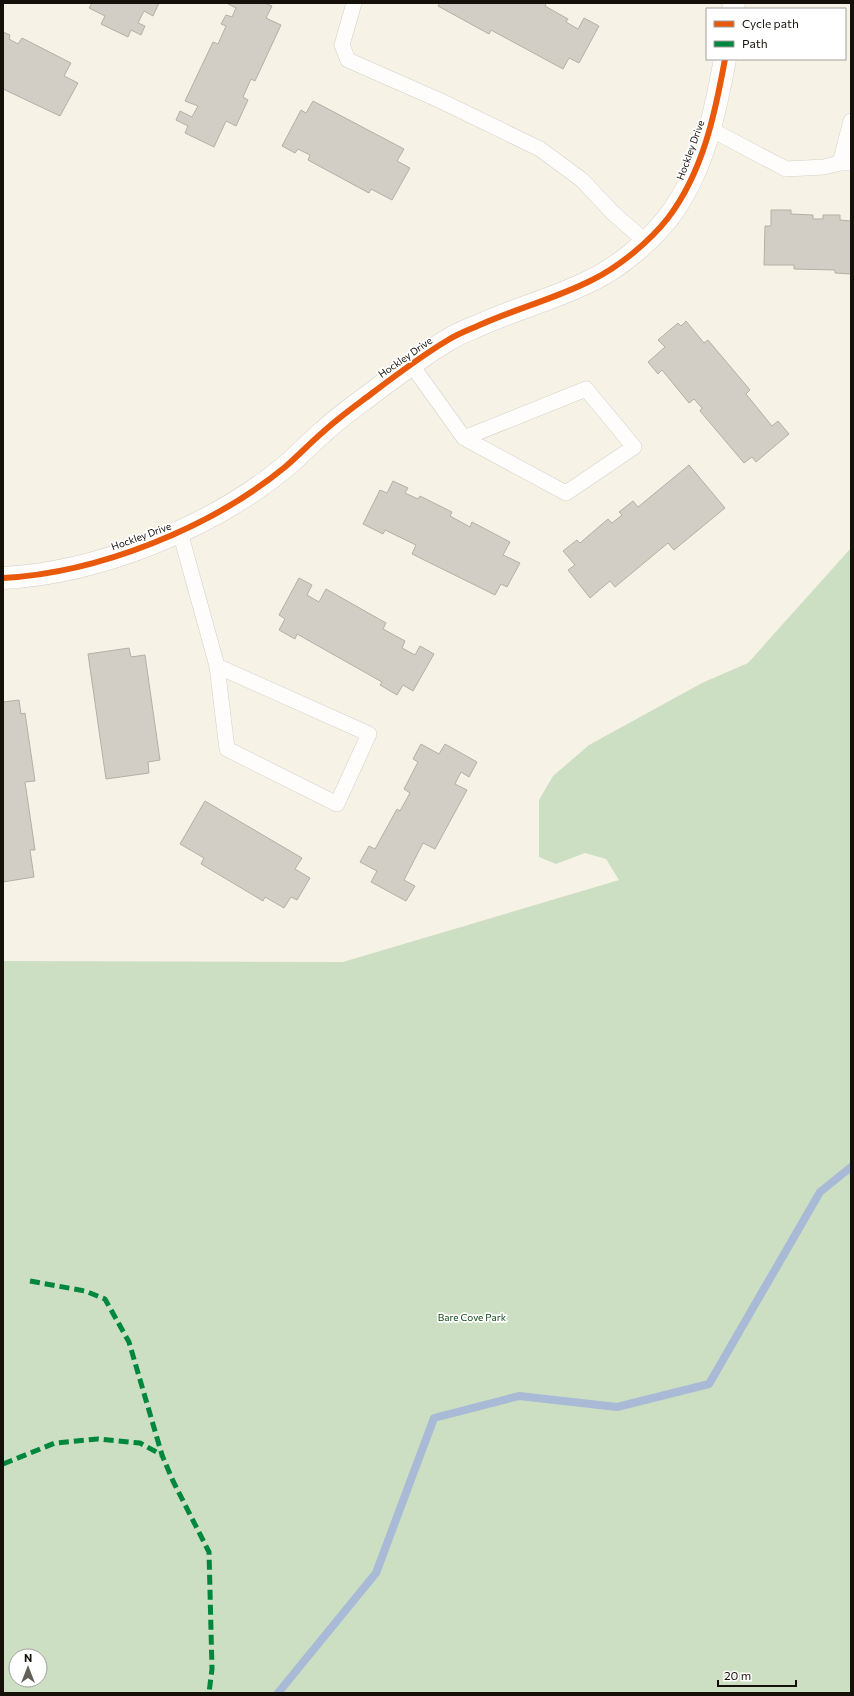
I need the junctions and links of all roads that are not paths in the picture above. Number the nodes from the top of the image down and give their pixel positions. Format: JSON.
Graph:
{"nodes":[{"id":1,"x":354,"y":3,"type":"edge"},
{"id":2,"x":725,"y":60,"type":"edge"},
{"id":3,"x":851,"y":121,"type":"edge"},
{"id":4,"x":710,"y":129,"type":"junction"},
{"id":5,"x":845,"y":163,"type":"edge"},
{"id":6,"x":646,"y":242,"type":"junction"},
{"id":7,"x":411,"y":364,"type":"junction"},
{"id":8,"x":464,"y":438,"type":"junction"},
{"id":9,"x":180,"y":532,"type":"junction"},
{"id":10,"x":3,"y":578,"type":"edge"},
{"id":11,"x":217,"y":666,"type":"junction"}],
"edges":[{"from":1,"to":6,"type":"lane"},
{"from":2,"to":4,"type":"street","name":"Hockley Drive"},
{"from":3,"to":5,"type":"lane"},
{"from":4,"to":5,"type":"lane"},
{"from":4,"to":6,"type":"street","name":"Hockley Drive"},
{"from":6,"to":7,"type":"street","name":"Hockley Drive"},
{"from":7,"to":8,"type":"lane"},
{"from":7,"to":9,"type":"street","name":"Hockley Drive"},
{"from":8,"to":8,"type":"lane"},
{"from":9,"to":10,"type":"street","name":"Hockley Drive"},
{"from":9,"to":11,"type":"lane"},
{"from":11,"to":11,"type":"lane"}]}
